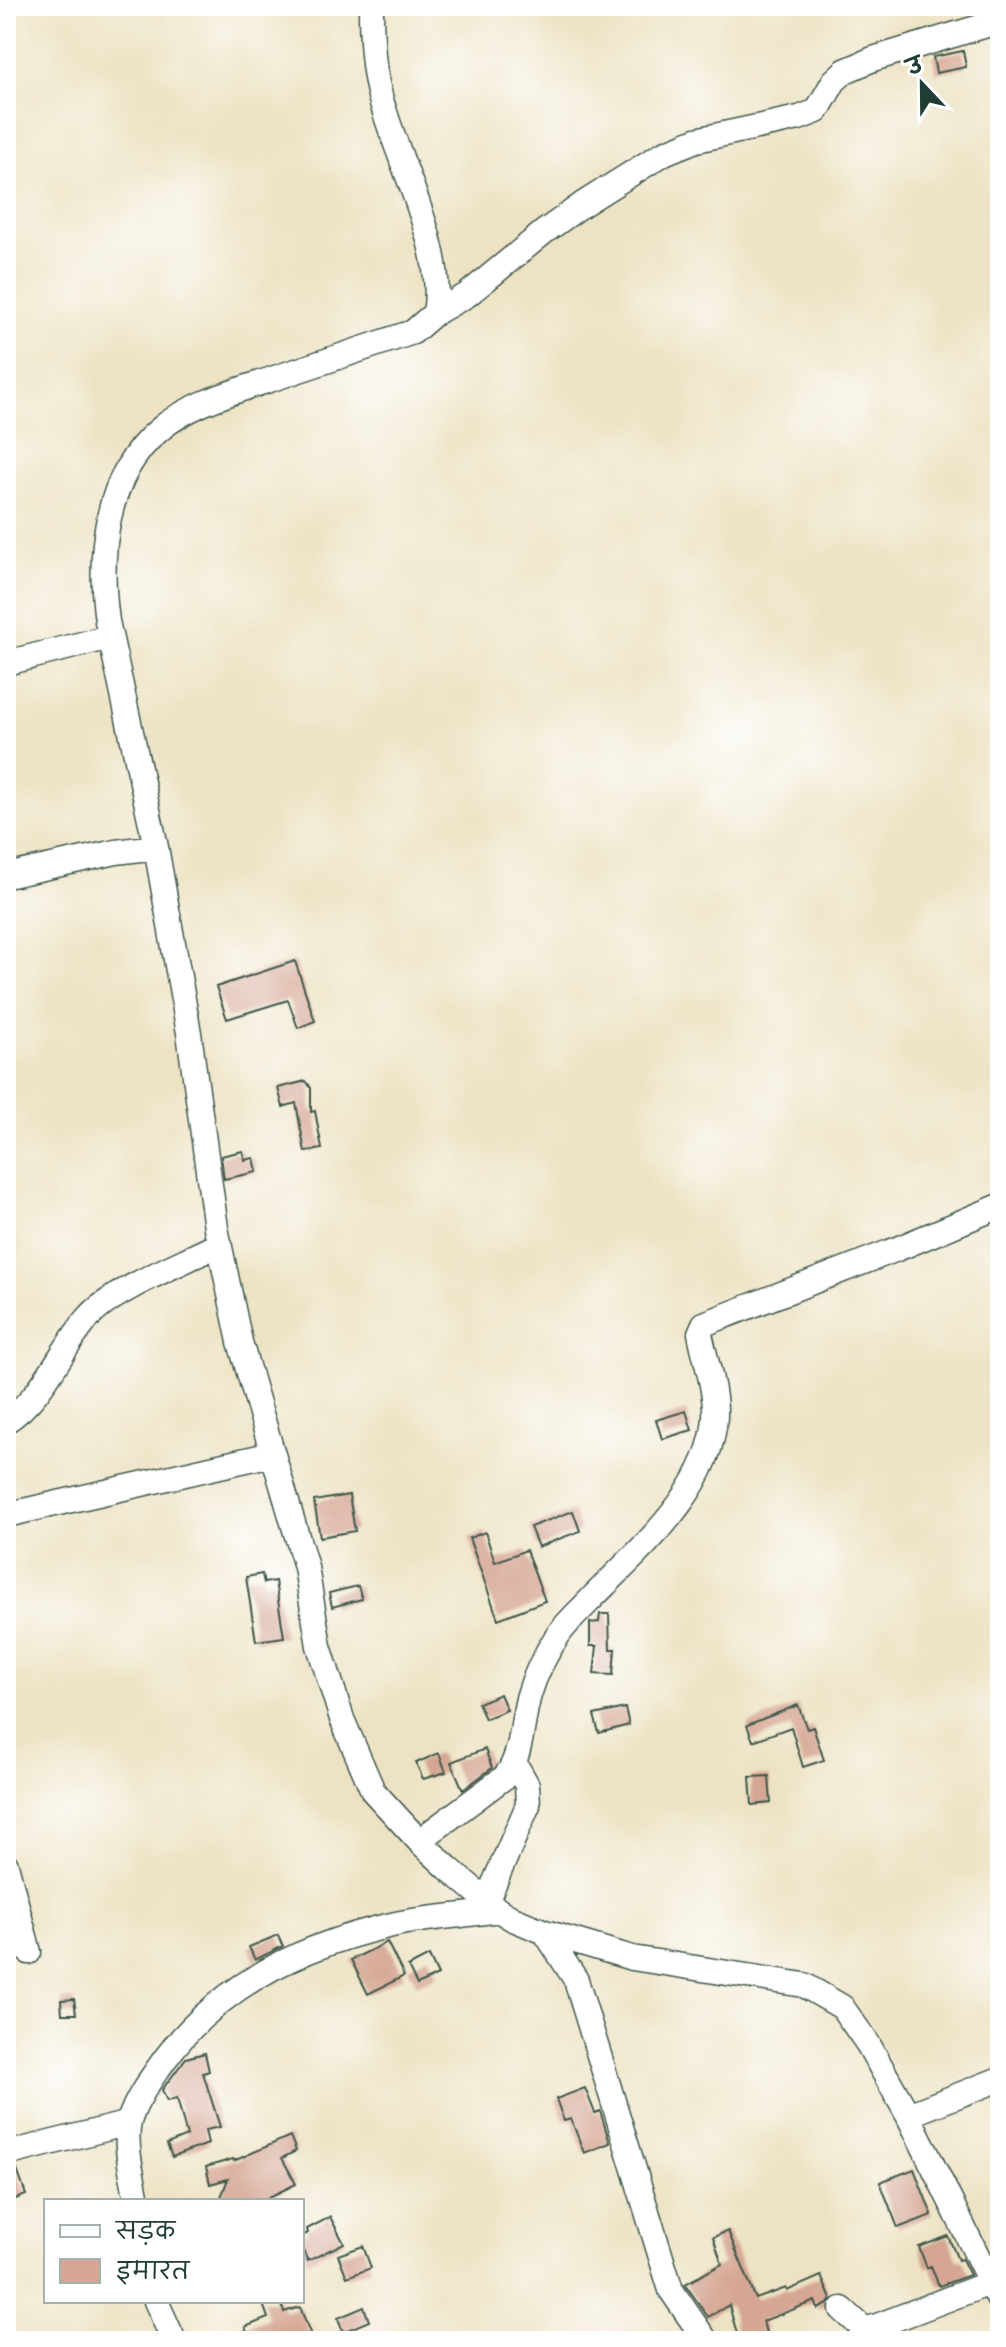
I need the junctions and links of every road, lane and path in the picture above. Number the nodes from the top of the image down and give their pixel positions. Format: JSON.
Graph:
{"nodes":[{"id":1,"x":371,"y":6,"type":"edge"},
{"id":2,"x":1000,"y":21,"type":"edge"},
{"id":3,"x":435,"y":313,"type":"junction"},
{"id":4,"x":110,"y":637,"type":"junction"},
{"id":5,"x":6,"y":663,"type":"edge"},
{"id":6,"x":156,"y":847,"type":"junction"},
{"id":7,"x":6,"y":876,"type":"edge"},
{"id":8,"x":1000,"y":1206,"type":"edge"},
{"id":9,"x":219,"y":1244,"type":"junction"},
{"id":10,"x":6,"y":1421,"type":"edge"},
{"id":11,"x":272,"y":1454,"type":"junction"},
{"id":12,"x":6,"y":1515,"type":"edge"},
{"id":13,"x":515,"y":1764,"type":"junction"},
{"id":14,"x":419,"y":1841,"type":"junction"},
{"id":15,"x":6,"y":1865,"type":"edge"},
{"id":16,"x":493,"y":1905,"type":"junction"},
{"id":17,"x":545,"y":1932,"type":"junction"},
{"id":18,"x":29,"y":1952,"type":"dead end"},
{"id":19,"x":1000,"y":2079,"type":"edge"},
{"id":20,"x":908,"y":2115,"type":"junction"},
{"id":21,"x":129,"y":2123,"type":"junction"},
{"id":22,"x":6,"y":2154,"type":"edge"},
{"id":23,"x":137,"y":2199,"type":"edge"},
{"id":24,"x":995,"y":2293,"type":"edge"},
{"id":25,"x":157,"y":2303,"type":"edge"},
{"id":26,"x":842,"y":2309,"type":"dead end"},
{"id":27,"x":174,"y":2341,"type":"edge"},
{"id":28,"x":706,"y":2341,"type":"edge"}],
"edges":[{"from":1,"to":3,"type":"street"},
{"from":2,"to":3,"type":"street"},
{"from":3,"to":4,"type":"street"},
{"from":4,"to":5,"type":"street"},
{"from":4,"to":6,"type":"street"},
{"from":6,"to":7,"type":"street"},
{"from":6,"to":9,"type":"street"},
{"from":8,"to":13,"type":"street"},
{"from":9,"to":10,"type":"street"},
{"from":9,"to":11,"type":"street"},
{"from":11,"to":12,"type":"street"},
{"from":11,"to":14,"type":"street"},
{"from":13,"to":14,"type":"street"},
{"from":13,"to":16,"type":"street"},
{"from":14,"to":16,"type":"street"},
{"from":15,"to":18,"type":"street"},
{"from":16,"to":17,"type":"street"},
{"from":16,"to":21,"type":"street"},
{"from":17,"to":20,"type":"street"},
{"from":17,"to":28,"type":"street"},
{"from":19,"to":20,"type":"street"},
{"from":20,"to":24,"type":"street"},
{"from":21,"to":22,"type":"street"},
{"from":21,"to":23,"type":"street"},
{"from":24,"to":26,"type":"street"},
{"from":25,"to":27,"type":"street"}]}
